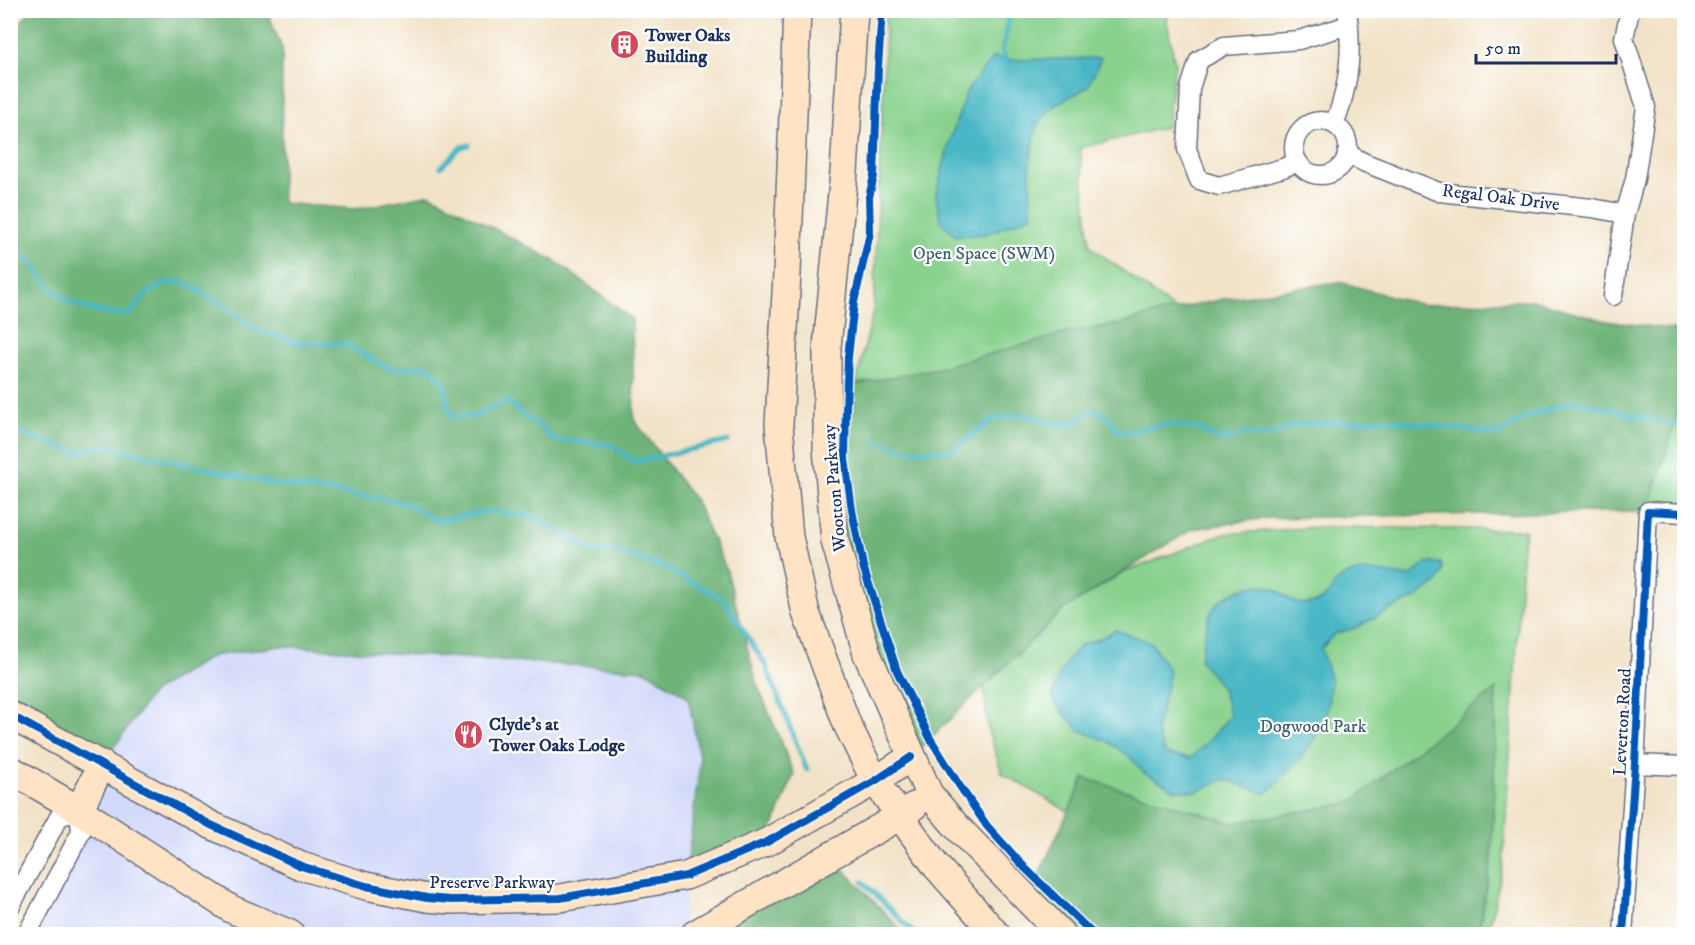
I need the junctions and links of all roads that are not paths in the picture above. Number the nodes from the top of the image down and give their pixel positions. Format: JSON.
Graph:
{"nodes":[{"id":1,"x":796,"y":10,"type":"edge"},
{"id":2,"x":861,"y":10,"type":"edge"},
{"id":3,"x":1630,"y":10,"type":"edge"},
{"id":4,"x":1348,"y":18,"type":"edge"},
{"id":5,"x":854,"y":24,"type":"edge"},
{"id":6,"x":1334,"y":124,"type":"junction"},
{"id":7,"x":1347,"y":153,"type":"junction"},
{"id":8,"x":1298,"y":162,"type":"junction"},
{"id":9,"x":1625,"y":214,"type":"junction"},
{"id":10,"x":1613,"y":296,"type":"dead end"},
{"id":11,"x":1684,"y":513,"type":"edge"},
{"id":12,"x":10,"y":715,"type":"edge"},
{"id":13,"x":911,"y":757,"type":"junction"},
{"id":14,"x":102,"y":764,"type":"junction"},
{"id":15,"x":1635,"y":764,"type":"junction"},
{"id":16,"x":1684,"y":766,"type":"edge"},
{"id":17,"x":10,"y":769,"type":"edge"},
{"id":18,"x":875,"y":781,"type":"junction"},
{"id":19,"x":929,"y":794,"type":"junction"},
{"id":20,"x":79,"y":810,"type":"junction"},
{"id":21,"x":900,"y":816,"type":"junction"},
{"id":22,"x":10,"y":906,"type":"edge"},
{"id":23,"x":27,"y":934,"type":"edge"},
{"id":24,"x":290,"y":934,"type":"edge"},
{"id":25,"x":695,"y":934,"type":"edge"},
{"id":26,"x":996,"y":934,"type":"edge"},
{"id":27,"x":1061,"y":934,"type":"edge"},
{"id":28,"x":1623,"y":934,"type":"edge"}],
"edges":[{"from":1,"to":18,"type":"main road"},
{"from":2,"to":5,"type":"main road","name":"Wootton Parkway"},
{"from":3,"to":9,"type":"street"},
{"from":4,"to":6,"type":"street"},
{"from":4,"to":8,"type":"street"},
{"from":5,"to":13,"type":"main road","name":"Wootton Parkway"},
{"from":6,"to":7,"type":"street"},
{"from":6,"to":8,"type":"street"},
{"from":7,"to":8,"type":"street"},
{"from":7,"to":9,"type":"street","name":"Regal Oak Drive"},
{"from":9,"to":10,"type":"street"},
{"from":11,"to":15,"type":"street","name":"Leverton Road"},
{"from":12,"to":14,"type":"main road","name":"Preserve Parkway"},
{"from":13,"to":18,"type":"main road","name":"Preserve Parkway"},
{"from":13,"to":19,"type":"main road","name":"Wootton Parkway"},
{"from":14,"to":18,"type":"main road","name":"Preserve Parkway"},
{"from":14,"to":20,"type":"main road"},
{"from":15,"to":16,"type":"street"},
{"from":15,"to":28,"type":"street","name":"Leverton Road"},
{"from":17,"to":20,"type":"main road"},
{"from":18,"to":21,"type":"main road"},
{"from":19,"to":21,"type":"main road"},
{"from":19,"to":27,"type":"main road","name":"Wootton Parkway"},
{"from":20,"to":22,"type":"street"},
{"from":20,"to":23,"type":"street"},
{"from":20,"to":24,"type":"main road"},
{"from":21,"to":25,"type":"main road"},
{"from":21,"to":26,"type":"main road"}]}
